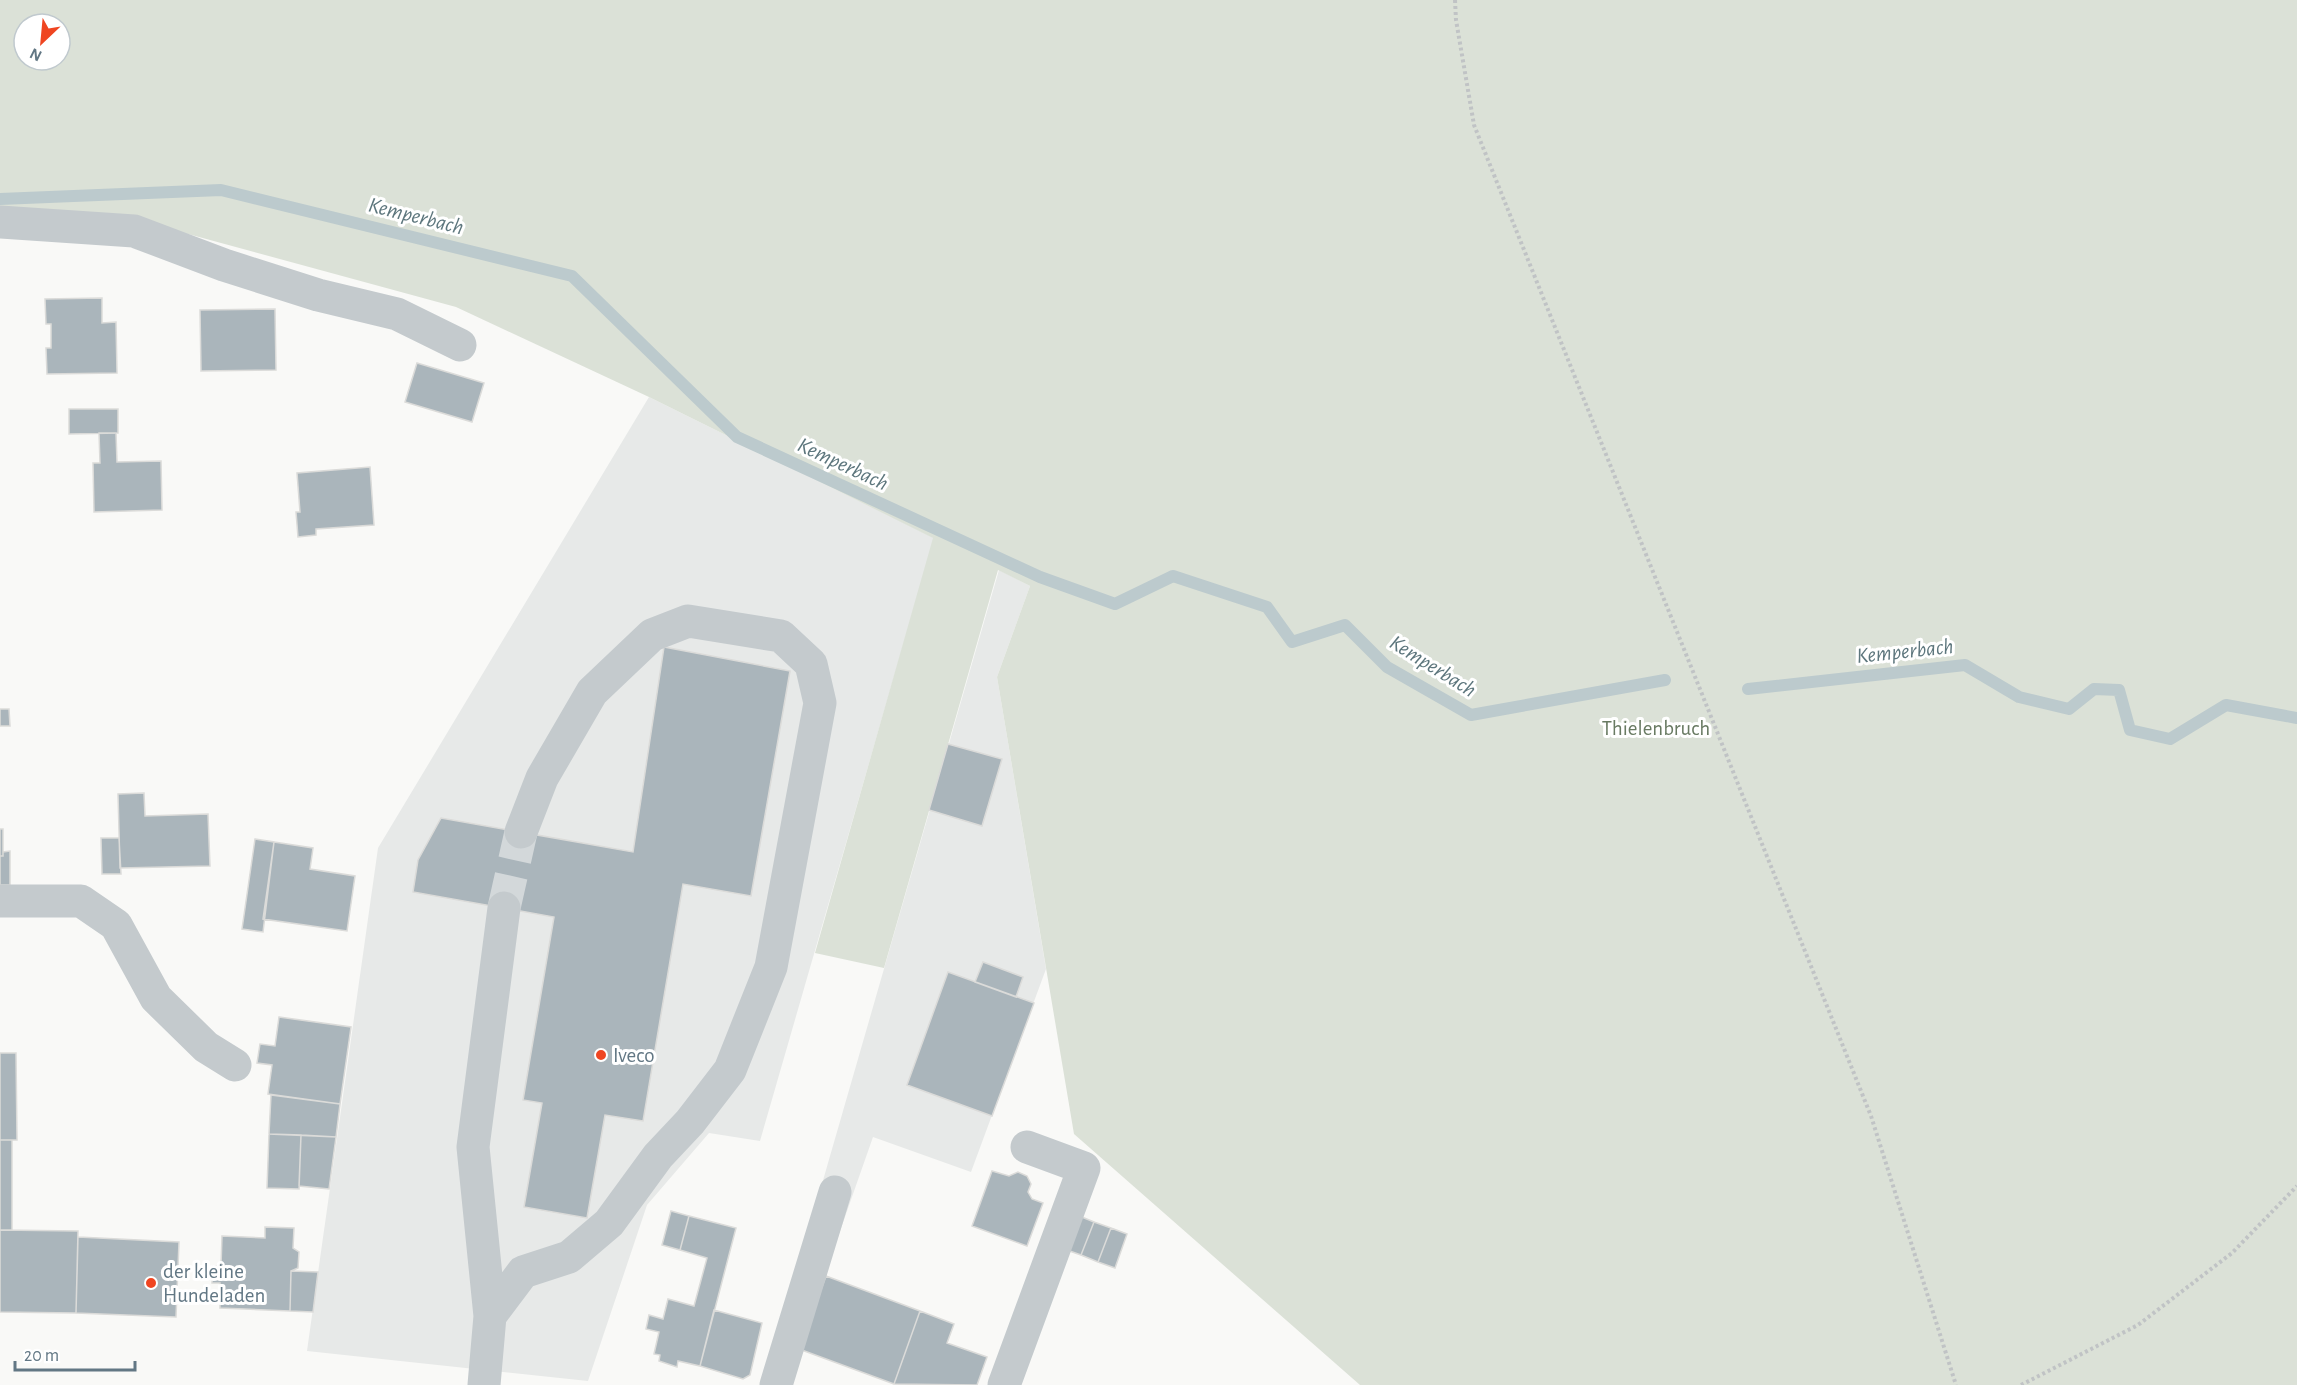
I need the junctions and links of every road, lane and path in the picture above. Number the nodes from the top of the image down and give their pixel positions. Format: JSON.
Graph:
{"nodes":[{"id":1,"x":1455,"y":0,"type":"edge"},
{"id":2,"x":0,"y":222,"type":"edge"},
{"id":3,"x":460,"y":345,"type":"dead end"},
{"id":4,"x":521,"y":832,"type":"tunnel mouth"},
{"id":5,"x":0,"y":901,"type":"edge"},
{"id":6,"x":504,"y":908,"type":"tunnel mouth"},
{"id":7,"x":235,"y":1065,"type":"dead end"},
{"id":8,"x":1027,"y":1147,"type":"dead end"},
{"id":9,"x":2297,"y":1186,"type":"edge"},
{"id":10,"x":835,"y":1192,"type":"dead end"},
{"id":11,"x":490,"y":1316,"type":"junction"},
{"id":12,"x":484,"y":1385,"type":"edge"},
{"id":13,"x":776,"y":1385,"type":"edge"},
{"id":14,"x":1004,"y":1385,"type":"edge"},
{"id":15,"x":1956,"y":1385,"type":"edge"},
{"id":16,"x":2021,"y":1385,"type":"edge"}],
"edges":[{"from":1,"to":15,"type":"path"},
{"from":2,"to":3,"type":"street"},
{"from":4,"to":11,"type":"street"},
{"from":5,"to":7,"type":"street"},
{"from":6,"to":11,"type":"street"},
{"from":8,"to":14,"type":"street"},
{"from":9,"to":16,"type":"path"},
{"from":10,"to":13,"type":"street"},
{"from":11,"to":12,"type":"street"}]}
